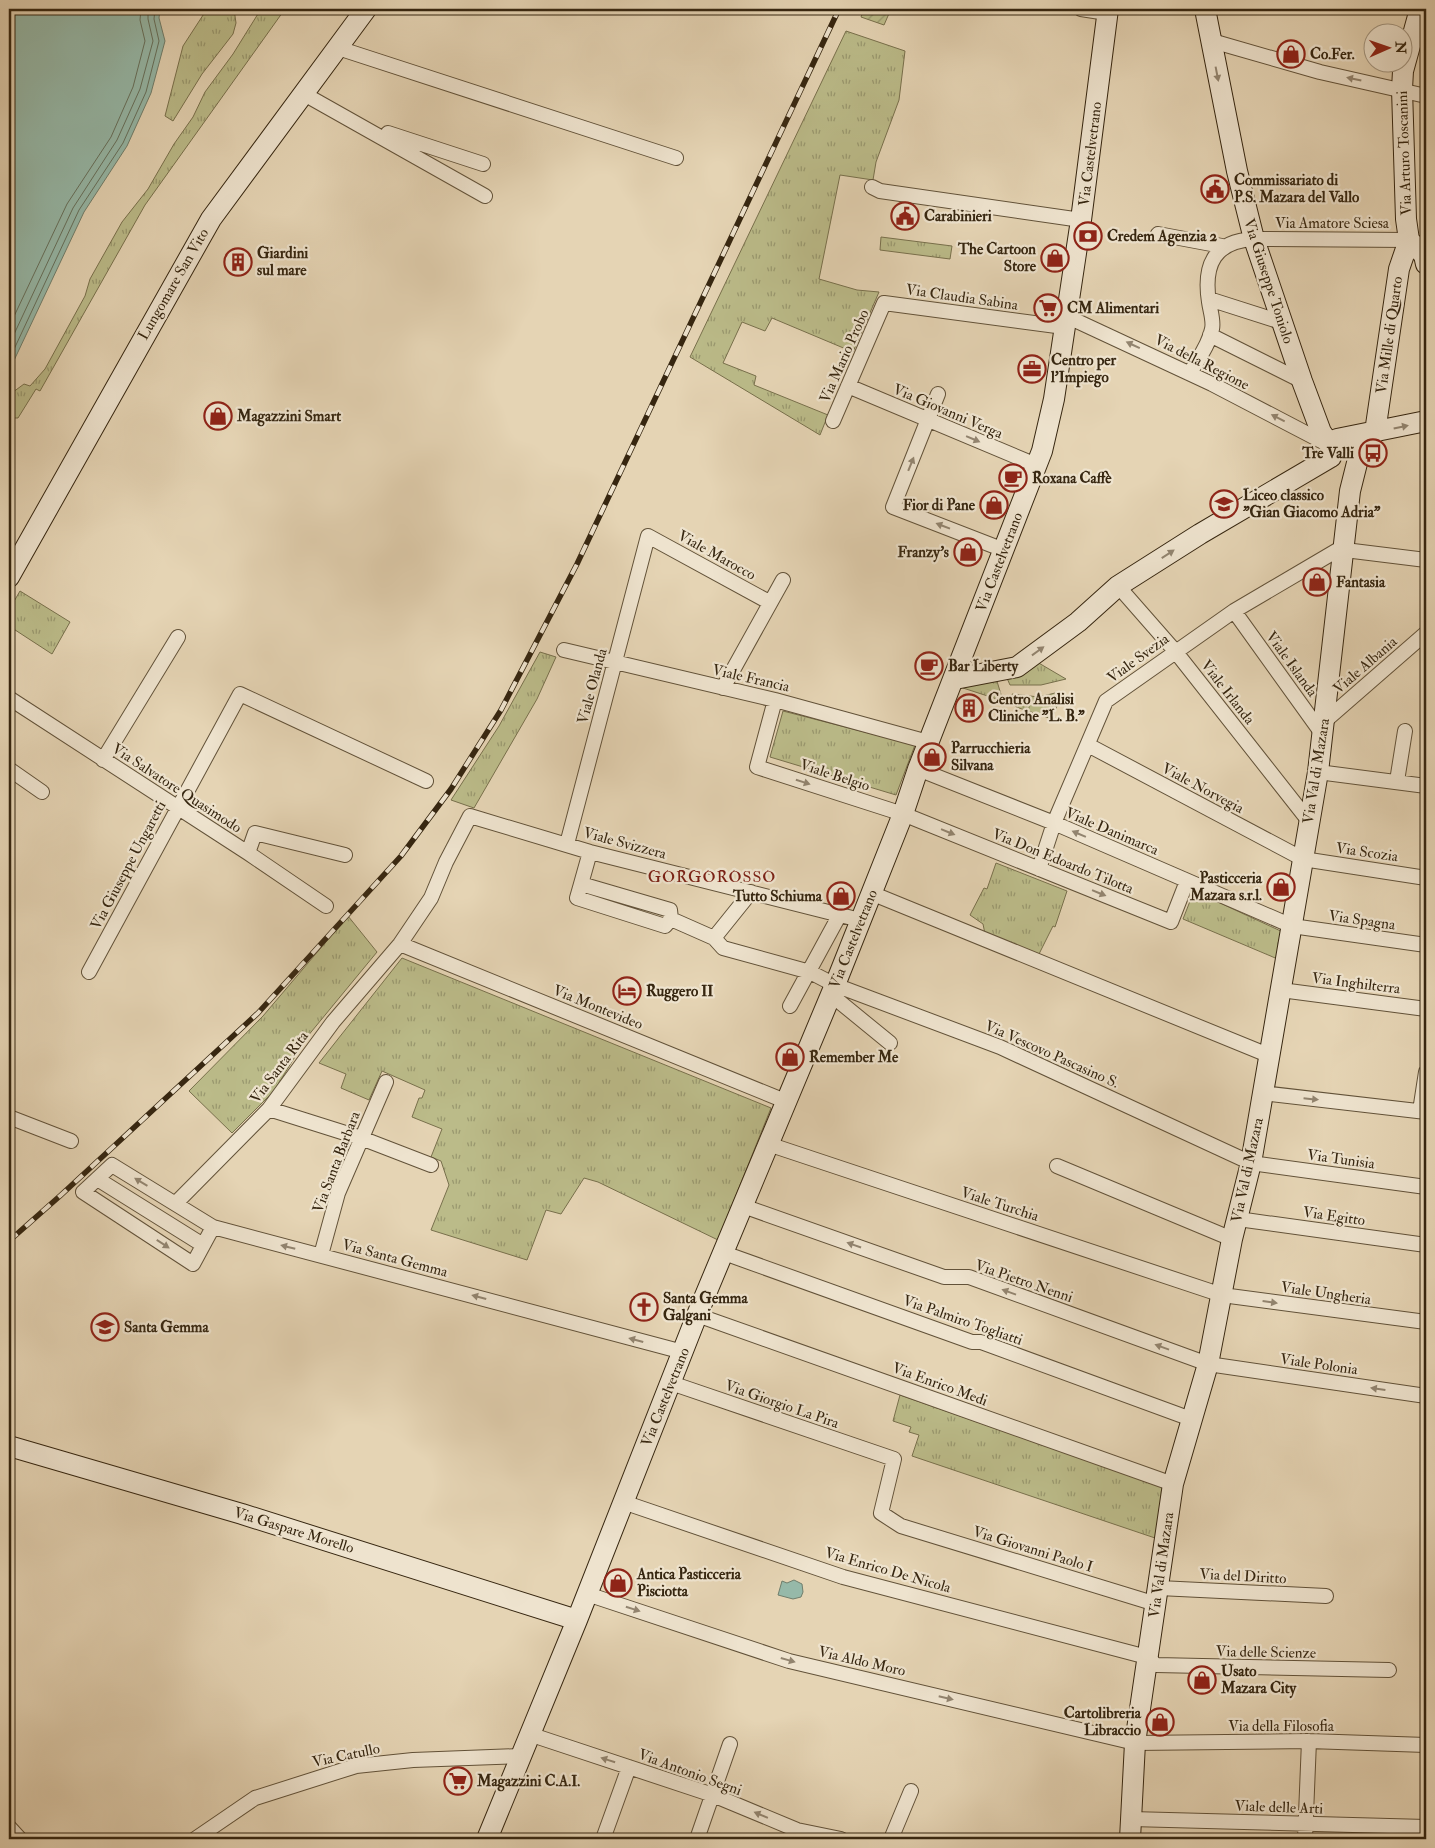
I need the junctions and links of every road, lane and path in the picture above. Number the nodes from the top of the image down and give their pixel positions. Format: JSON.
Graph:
{"nodes":[{"id":1,"x":366,"y":9,"type":"edge"},
{"id":2,"x":1082,"y":9,"type":"edge"},
{"id":3,"x":1205,"y":9,"type":"edge"},
{"id":4,"x":1420,"y":9,"type":"edge"},
{"id":5,"x":1108,"y":11,"type":"edge"},
{"id":6,"x":1212,"y":41,"type":"junction"},
{"id":7,"x":338,"y":48,"type":"junction"},
{"id":8,"x":1402,"y":89,"type":"junction"},
{"id":9,"x":304,"y":94,"type":"junction"},
{"id":10,"x":1426,"y":96,"type":"edge"},
{"id":11,"x":361,"y":124,"type":"junction"},
{"id":12,"x":676,"y":158,"type":"dead end"},
{"id":13,"x":483,"y":164,"type":"dead end"},
{"id":14,"x":872,"y":187,"type":"dead end"},
{"id":15,"x":485,"y":196,"type":"dead end"},
{"id":16,"x":1081,"y":220,"type":"junction"},
{"id":17,"x":1158,"y":234,"type":"dead end"},
{"id":18,"x":1254,"y":238,"type":"junction"},
{"id":19,"x":1418,"y":239,"type":"edge"},
{"id":20,"x":1222,"y":246,"type":"junction"},
{"id":21,"x":1426,"y":264,"type":"edge"},
{"id":22,"x":1208,"y":299,"type":"junction"},
{"id":23,"x":884,"y":303,"type":"joint"},
{"id":24,"x":1065,"y":322,"type":"junction"},
{"id":25,"x":1282,"y":322,"type":"junction"},
{"id":26,"x":1210,"y":336,"type":"junction"},
{"id":27,"x":1190,"y":373,"type":"junction"},
{"id":28,"x":1302,"y":381,"type":"junction"},
{"id":29,"x":848,"y":386,"type":"junction"},
{"id":30,"x":938,"y":394,"type":"dead end"},
{"id":31,"x":928,"y":420,"type":"junction"},
{"id":32,"x":833,"y":421,"type":"dead end"},
{"id":33,"x":1426,"y":421,"type":"edge"},
{"id":34,"x":1363,"y":443,"type":"junction"},
{"id":35,"x":1328,"y":449,"type":"junction"},
{"id":36,"x":1036,"y":465,"type":"junction"},
{"id":37,"x":1350,"y":494,"type":"junction"},
{"id":38,"x":648,"y":536,"type":"joint"},
{"id":39,"x":1004,"y":550,"type":"junction"},
{"id":40,"x":1345,"y":550,"type":"junction"},
{"id":41,"x":1426,"y":560,"type":"edge"},
{"id":42,"x":9,"y":577,"type":"edge"},
{"id":43,"x":783,"y":580,"type":"dead end"},
{"id":44,"x":1118,"y":586,"type":"junction"},
{"id":45,"x":769,"y":602,"type":"junction"},
{"id":46,"x":1234,"y":611,"type":"junction"},
{"id":47,"x":1426,"y":633,"type":"edge"},
{"id":48,"x":178,"y":637,"type":"dead end"},
{"id":49,"x":564,"y":650,"type":"dead end"},
{"id":50,"x":1175,"y":651,"type":"junction"},
{"id":51,"x":615,"y":662,"type":"junction"},
{"id":52,"x":955,"y":679,"type":"junction"},
{"id":53,"x":723,"y":688,"type":"junction"},
{"id":54,"x":9,"y":698,"type":"edge"},
{"id":55,"x":775,"y":700,"type":"junction"},
{"id":56,"x":1324,"y":728,"type":"junction"},
{"id":57,"x":1405,"y":731,"type":"dead end"},
{"id":58,"x":928,"y":742,"type":"junction"},
{"id":59,"x":1088,"y":745,"type":"junction"},
{"id":60,"x":103,"y":760,"type":"junction"},
{"id":61,"x":9,"y":769,"type":"edge"},
{"id":62,"x":918,"y":769,"type":"junction"},
{"id":63,"x":1318,"y":772,"type":"junction"},
{"id":64,"x":426,"y":781,"type":"dead end"},
{"id":65,"x":1398,"y":782,"type":"junction"},
{"id":66,"x":1426,"y":786,"type":"edge"},
{"id":67,"x":42,"y":792,"type":"dead end"},
{"id":68,"x":178,"y":808,"type":"junction"},
{"id":69,"x":903,"y":814,"type":"junction"},
{"id":70,"x":470,"y":816,"type":"joint"},
{"id":71,"x":1308,"y":820,"type":"junction"},
{"id":72,"x":1054,"y":824,"type":"junction"},
{"id":73,"x":567,"y":844,"type":"junction"},
{"id":74,"x":590,"y":852,"type":"junction"},
{"id":75,"x":248,"y":853,"type":"junction"},
{"id":76,"x":345,"y":854,"type":"dead end"},
{"id":77,"x":1304,"y":860,"type":"junction"},
{"id":78,"x":1039,"y":869,"type":"junction"},
{"id":79,"x":1426,"y":878,"type":"edge"},
{"id":80,"x":1188,"y":881,"type":"junction"},
{"id":81,"x":751,"y":892,"type":"junction"},
{"id":82,"x":871,"y":894,"type":"junction"},
{"id":83,"x":326,"y":906,"type":"dead end"},
{"id":84,"x":839,"y":916,"type":"junction"},
{"id":85,"x":860,"y":920,"type":"junction"},
{"id":86,"x":1292,"y":926,"type":"junction"},
{"id":87,"x":714,"y":938,"type":"junction"},
{"id":88,"x":400,"y":944,"type":"junction"},
{"id":89,"x":1426,"y":946,"type":"edge"},
{"id":90,"x":89,"y":972,"type":"dead end"},
{"id":91,"x":810,"y":972,"type":"junction"},
{"id":92,"x":832,"y":990,"type":"junction"},
{"id":93,"x":1281,"y":990,"type":"junction"},
{"id":94,"x":790,"y":1006,"type":"dead end"},
{"id":95,"x":1426,"y":1009,"type":"edge"},
{"id":96,"x":890,"y":1043,"type":"dead end"},
{"id":97,"x":1268,"y":1055,"type":"junction"},
{"id":98,"x":1426,"y":1072,"type":"edge"},
{"id":99,"x":386,"y":1082,"type":"dead end"},
{"id":100,"x":1262,"y":1093,"type":"junction"},
{"id":101,"x":785,"y":1101,"type":"junction"},
{"id":102,"x":268,"y":1110,"type":"junction"},
{"id":103,"x":1423,"y":1111,"type":"edge"},
{"id":104,"x":9,"y":1118,"type":"edge"},
{"id":105,"x":362,"y":1138,"type":"junction"},
{"id":106,"x":71,"y":1141,"type":"dead end"},
{"id":107,"x":768,"y":1144,"type":"junction"},
{"id":108,"x":1251,"y":1162,"type":"junction"},
{"id":109,"x":431,"y":1165,"type":"dead end"},
{"id":110,"x":1057,"y":1166,"type":"dead end"},
{"id":111,"x":98,"y":1180,"type":"junction"},
{"id":112,"x":1426,"y":1187,"type":"edge"},
{"id":113,"x":176,"y":1202,"type":"junction"},
{"id":114,"x":742,"y":1206,"type":"junction"},
{"id":115,"x":1238,"y":1219,"type":"junction"},
{"id":116,"x":213,"y":1227,"type":"junction"},
{"id":117,"x":1232,"y":1239,"type":"junction"},
{"id":118,"x":203,"y":1245,"type":"junction"},
{"id":119,"x":1426,"y":1245,"type":"edge"},
{"id":120,"x":724,"y":1253,"type":"junction"},
{"id":121,"x":321,"y":1255,"type":"junction"},
{"id":122,"x":1222,"y":1295,"type":"junction"},
{"id":123,"x":697,"y":1315,"type":"junction"},
{"id":124,"x":1426,"y":1322,"type":"edge"},
{"id":125,"x":683,"y":1352,"type":"junction"},
{"id":126,"x":1208,"y":1364,"type":"junction"},
{"id":127,"x":670,"y":1383,"type":"junction"},
{"id":128,"x":1426,"y":1396,"type":"edge"},
{"id":129,"x":1192,"y":1419,"type":"junction"},
{"id":130,"x":9,"y":1446,"type":"edge"},
{"id":131,"x":883,"y":1455,"type":"joint"},
{"id":132,"x":1173,"y":1484,"type":"junction"},
{"id":133,"x":623,"y":1502,"type":"junction"},
{"id":134,"x":587,"y":1594,"type":"junction"},
{"id":135,"x":1158,"y":1596,"type":"junction"},
{"id":136,"x":1326,"y":1596,"type":"dead end"},
{"id":137,"x":577,"y":1620,"type":"junction"},
{"id":138,"x":1147,"y":1657,"type":"junction"},
{"id":139,"x":1388,"y":1670,"type":"dead end"},
{"id":140,"x":529,"y":1734,"type":"junction"},
{"id":141,"x":1309,"y":1741,"type":"junction"},
{"id":142,"x":1135,"y":1743,"type":"junction"},
{"id":143,"x":730,"y":1744,"type":"dead end"},
{"id":144,"x":1426,"y":1745,"type":"edge"},
{"id":145,"x":520,"y":1756,"type":"junction"},
{"id":146,"x":629,"y":1767,"type":"junction"},
{"id":147,"x":911,"y":1791,"type":"dead end"},
{"id":148,"x":713,"y":1795,"type":"junction"},
{"id":149,"x":1130,"y":1819,"type":"junction"},
{"id":150,"x":1306,"y":1824,"type":"junction"},
{"id":151,"x":9,"y":1827,"type":"edge"},
{"id":152,"x":1426,"y":1827,"type":"edge"},
{"id":153,"x":795,"y":1835,"type":"edge"},
{"id":154,"x":203,"y":1838,"type":"edge"},
{"id":155,"x":20,"y":1839,"type":"edge"},
{"id":156,"x":487,"y":1839,"type":"edge"},
{"id":157,"x":603,"y":1839,"type":"edge"},
{"id":158,"x":697,"y":1839,"type":"edge"},
{"id":159,"x":841,"y":1839,"type":"edge"},
{"id":160,"x":892,"y":1839,"type":"edge"},
{"id":161,"x":1130,"y":1839,"type":"edge"},
{"id":162,"x":1305,"y":1839,"type":"edge"}],
"edges":[{"from":1,"to":7,"type":"street","name":"Lungomare San Vito"},
{"from":2,"to":5,"type":"street"},
{"from":3,"to":6,"type":"street","name":"Via Giuseppe Toniolo"},
{"from":4,"to":8,"type":"street","name":"Via Arturo Toscanini"},
{"from":5,"to":16,"type":"street","name":"Via Castelvetrano"},
{"from":8,"to":6,"type":"street","one_way":true},
{"from":6,"to":18,"type":"street","name":"Via Giuseppe Toniolo","one_way":true},
{"from":7,"to":9,"type":"street","name":"Lungomare San Vito"},
{"from":7,"to":12,"type":"street"},
{"from":8,"to":10,"type":"street"},
{"from":8,"to":19,"type":"street","name":"Via Arturo Toscanini"},
{"from":9,"to":11,"type":"street"},
{"from":9,"to":42,"type":"street","name":"Lungomare San Vito"},
{"from":11,"to":13,"type":"street"},
{"from":11,"to":15,"type":"street"},
{"from":14,"to":16,"type":"street"},
{"from":16,"to":24,"type":"street","name":"Via Castelvetrano"},
{"from":17,"to":20,"type":"street"},
{"from":18,"to":19,"type":"street","name":"Via Amatore Sciesa"},
{"from":18,"to":20,"type":"street","name":"Via Amatore Sciesa"},
{"from":18,"to":25,"type":"street","name":"Via Giuseppe Toniolo"},
{"from":19,"to":21,"type":"street"},
{"from":19,"to":34,"type":"street","name":"Via Mille di Quarto"},
{"from":20,"to":22,"type":"street"},
{"from":22,"to":25,"type":"street"},
{"from":22,"to":26,"type":"street"},
{"from":23,"to":24,"type":"street","name":"Via Claudia Sabina"},
{"from":23,"to":29,"type":"street","name":"Via Mario Probo"},
{"from":27,"to":24,"type":"street","name":"Via della Regione","one_way":true},
{"from":24,"to":36,"type":"street","name":"Via Castelvetrano"},
{"from":25,"to":28,"type":"street","name":"Via Giuseppe Toniolo"},
{"from":26,"to":27,"type":"street"},
{"from":26,"to":28,"type":"street"},
{"from":35,"to":27,"type":"street","name":"Via della Regione","one_way":true},
{"from":28,"to":35,"type":"street","name":"Via Giuseppe Toniolo"},
{"from":29,"to":31,"type":"street","name":"Via Giovanni Verga"},
{"from":29,"to":32,"type":"street","name":"Via Mario Probo"},
{"from":30,"to":31,"type":"street"},
{"from":31,"to":36,"type":"street","name":"Via Giovanni Verga","one_way":true},
{"from":39,"to":31,"type":"street","one_way":true},
{"from":34,"to":33,"type":"street","one_way":true},
{"from":34,"to":35,"type":"street"},
{"from":34,"to":37,"type":"street","name":"Via Mille di Quarto"},
{"from":35,"to":37,"type":"street","name":"Via Giuseppe Toniolo"},
{"from":44,"to":35,"type":"street","one_way":true},
{"from":36,"to":39,"type":"street","name":"Via Castelvetrano"},
{"from":37,"to":40,"type":"street","name":"Via Val di Mazara"},
{"from":38,"to":45,"type":"street","name":"Viale Marocco"},
{"from":38,"to":51,"type":"street","name":"Viale Olanda"},
{"from":39,"to":52,"type":"street","name":"Via Castelvetrano"},
{"from":40,"to":41,"type":"street"},
{"from":40,"to":46,"type":"street","name":"Viale Svezia"},
{"from":40,"to":56,"type":"street","name":"Via Val di Mazara"},
{"from":43,"to":45,"type":"street"},
{"from":44,"to":50,"type":"street","name":"Viale Irlanda"},
{"from":52,"to":44,"type":"street","one_way":true},
{"from":45,"to":53,"type":"street"},
{"from":46,"to":50,"type":"street","name":"Viale Svezia"},
{"from":46,"to":56,"type":"street","name":"Viale Islanda"},
{"from":47,"to":56,"type":"street","name":"Viale Albania"},
{"from":48,"to":60,"type":"street"},
{"from":49,"to":51,"type":"street","name":"Viale Francia"},
{"from":50,"to":59,"type":"street","name":"Viale Svezia"},
{"from":50,"to":71,"type":"street","name":"Viale Irlanda"},
{"from":51,"to":53,"type":"street","name":"Viale Francia"},
{"from":51,"to":73,"type":"street","name":"Viale Olanda"},
{"from":52,"to":58,"type":"street","name":"Via Castelvetrano"},
{"from":53,"to":55,"type":"street","name":"Viale Francia"},
{"from":54,"to":60,"type":"street","name":"Via Salvatore Quasimodo"},
{"from":55,"to":58,"type":"street","name":"Viale Francia"},
{"from":55,"to":69,"type":"street","name":"Viale Belgio","one_way":true},
{"from":56,"to":63,"type":"street","name":"Via Val di Mazara"},
{"from":57,"to":65,"type":"street"},
{"from":58,"to":62,"type":"street","name":"Via Castelvetrano"},
{"from":59,"to":72,"type":"street","name":"Viale Svezia"},
{"from":59,"to":77,"type":"street","name":"Viale Norvegia"},
{"from":60,"to":68,"type":"street","name":"Via Salvatore Quasimodo"},
{"from":61,"to":67,"type":"street"},
{"from":62,"to":69,"type":"street","name":"Via Castelvetrano"},
{"from":62,"to":72,"type":"street","name":"Viale Danimarca"},
{"from":63,"to":65,"type":"street"},
{"from":63,"to":71,"type":"street","name":"Via Val di Mazara"},
{"from":64,"to":68,"type":"street","name":"Via Giuseppe Ungaretti"},
{"from":65,"to":66,"type":"street"},
{"from":68,"to":75,"type":"street","name":"Via Salvatore Quasimodo"},
{"from":68,"to":90,"type":"street","name":"Via Giuseppe Ungaretti"},
{"from":69,"to":78,"type":"street","name":"Via Don Edoardo Tilotta","one_way":true},
{"from":69,"to":82,"type":"street","name":"Via Castelvetrano"},
{"from":70,"to":73,"type":"street","name":"Viale Svizzera"},
{"from":70,"to":88,"type":"street","name":"Via Santa Rita"},
{"from":71,"to":77,"type":"street","name":"Via Val di Mazara"},
{"from":72,"to":78,"type":"street","name":"Viale Svezia"},
{"from":80,"to":72,"type":"street","name":"Viale Danimarca","one_way":true},
{"from":73,"to":74,"type":"street","name":"Viale Svizzera"},
{"from":74,"to":81,"type":"street","name":"Viale Svizzera"},
{"from":74,"to":87,"type":"street"},
{"from":75,"to":76,"type":"street"},
{"from":75,"to":83,"type":"street","name":"Via Salvatore Quasimodo"},
{"from":77,"to":79,"type":"street","name":"Via Scozia"},
{"from":77,"to":86,"type":"street","name":"Via Val di Mazara"},
{"from":78,"to":80,"type":"street","name":"Via Don Edoardo Tilotta","one_way":true},
{"from":80,"to":86,"type":"street","name":"Viale Danimarca"},
{"from":81,"to":84,"type":"street","name":"Viale Svizzera"},
{"from":81,"to":87,"type":"street"},
{"from":82,"to":85,"type":"street","name":"Via Castelvetrano"},
{"from":82,"to":97,"type":"street"},
{"from":84,"to":85,"type":"street","name":"Viale Svizzera"},
{"from":84,"to":91,"type":"street"},
{"from":85,"to":92,"type":"street","name":"Via Castelvetrano"},
{"from":86,"to":89,"type":"street","name":"Via Spagna"},
{"from":86,"to":93,"type":"street","name":"Via Val di Mazara"},
{"from":87,"to":91,"type":"street"},
{"from":88,"to":101,"type":"street","name":"Via Montevideo"},
{"from":88,"to":102,"type":"street","name":"Via Santa Rita"},
{"from":91,"to":92,"type":"street"},
{"from":91,"to":94,"type":"street"},
{"from":92,"to":96,"type":"street"},
{"from":92,"to":101,"type":"street","name":"Via Castelvetrano"},
{"from":92,"to":108,"type":"street","name":"Via Vescovo Pascasino S."},
{"from":93,"to":95,"type":"street","name":"Via Inghilterra"},
{"from":93,"to":97,"type":"street","name":"Via Val di Mazara"},
{"from":97,"to":100,"type":"street","name":"Via Val di Mazara"},
{"from":98,"to":103,"type":"street"},
{"from":99,"to":105,"type":"street","name":"Via Santa Barbara"},
{"from":100,"to":103,"type":"street","one_way":true},
{"from":100,"to":108,"type":"street","name":"Via Val di Mazara"},
{"from":101,"to":107,"type":"street","name":"Via Castelvetrano"},
{"from":102,"to":105,"type":"street"},
{"from":102,"to":113,"type":"street","name":"Via Santa Rita"},
{"from":104,"to":106,"type":"street"},
{"from":105,"to":109,"type":"street"},
{"from":105,"to":121,"type":"street","name":"Via Santa Barbara"},
{"from":107,"to":114,"type":"street","name":"Via Castelvetrano"},
{"from":107,"to":122,"type":"street","name":"Viale Turchia"},
{"from":108,"to":112,"type":"street","name":"Via Tunisia"},
{"from":108,"to":115,"type":"street","name":"Via Val di Mazara"},
{"from":110,"to":117,"type":"street"},
{"from":113,"to":111,"type":"street","name":"Via Santa Gemma","one_way":true},
{"from":111,"to":118,"type":"street"},
{"from":111,"to":118,"type":"street","one_way":true},
{"from":113,"to":116,"type":"street","name":"Via Santa Gemma"},
{"from":114,"to":120,"type":"street","name":"Via Castelvetrano"},
{"from":126,"to":114,"type":"street","name":"Via Pietro Nenni","one_way":true},
{"from":115,"to":117,"type":"street","name":"Via Val di Mazara"},
{"from":115,"to":119,"type":"street","name":"Via Egitto"},
{"from":116,"to":118,"type":"street"},
{"from":121,"to":116,"type":"street","name":"Via Santa Gemma","one_way":true},
{"from":117,"to":122,"type":"street","name":"Via Val di Mazara"},
{"from":120,"to":123,"type":"street","name":"Via Castelvetrano"},
{"from":120,"to":129,"type":"street","name":"Via Palmiro Togliatti"},
{"from":125,"to":121,"type":"street","name":"Via Santa Gemma","one_way":true},
{"from":122,"to":124,"type":"street","name":"Viale Ungheria","one_way":true},
{"from":122,"to":126,"type":"street","name":"Via Val di Mazara"},
{"from":123,"to":125,"type":"street","name":"Via Castelvetrano"},
{"from":123,"to":132,"type":"street","name":"Via Enrico Medi"},
{"from":125,"to":127,"type":"street","name":"Via Castelvetrano"},
{"from":128,"to":126,"type":"street","name":"Viale Polonia","one_way":true},
{"from":126,"to":129,"type":"street","name":"Via Val di Mazara"},
{"from":127,"to":131,"type":"street","name":"Via Giorgio La Pira"},
{"from":127,"to":133,"type":"street","name":"Via Castelvetrano"},
{"from":129,"to":132,"type":"street","name":"Via Val di Mazara"},
{"from":130,"to":137,"type":"street","name":"Via Gaspare Morello"},
{"from":131,"to":135,"type":"street","name":"Via Giovanni Paolo I"},
{"from":132,"to":135,"type":"street","name":"Via Val di Mazara"},
{"from":133,"to":134,"type":"street","name":"Via Castelvetrano"},
{"from":133,"to":138,"type":"street","name":"Via Enrico De Nicola"},
{"from":134,"to":137,"type":"street","name":"Via Castelvetrano"},
{"from":134,"to":142,"type":"street","name":"Via Aldo Moro","one_way":true},
{"from":135,"to":136,"type":"street","name":"Via del Diritto"},
{"from":135,"to":138,"type":"street","name":"Via Val di Mazara"},
{"from":137,"to":140,"type":"street","name":"Via Castelvetrano"},
{"from":138,"to":139,"type":"street","name":"Via delle Scienze"},
{"from":138,"to":142,"type":"street","name":"Via Val di Mazara"},
{"from":140,"to":145,"type":"street","name":"Via Castelvetrano"},
{"from":146,"to":140,"type":"street","name":"Via Antonio Segni","one_way":true},
{"from":141,"to":142,"type":"street","name":"Via della Filosofia"},
{"from":141,"to":144,"type":"street","name":"Via della Filosofia"},
{"from":141,"to":150,"type":"street"},
{"from":142,"to":149,"type":"street","name":"Via Val di Mazara"},
{"from":143,"to":148,"type":"street"},
{"from":145,"to":154,"type":"street","name":"Via Catullo"},
{"from":145,"to":156,"type":"street","name":"Via Castelvetrano"},
{"from":146,"to":148,"type":"street","name":"Via Antonio Segni"},
{"from":146,"to":157,"type":"street"},
{"from":147,"to":160,"type":"street"},
{"from":153,"to":148,"type":"street","name":"Via Antonio Segni","one_way":true},
{"from":148,"to":158,"type":"street"},
{"from":149,"to":150,"type":"street","name":"Viale delle Arti"},
{"from":149,"to":161,"type":"street","name":"Via Val di Mazara"},
{"from":150,"to":152,"type":"street","name":"Viale delle Arti"},
{"from":150,"to":162,"type":"street"},
{"from":151,"to":155,"type":"street"},
{"from":153,"to":159,"type":"street","name":"Via Antonio Segni"}]}
